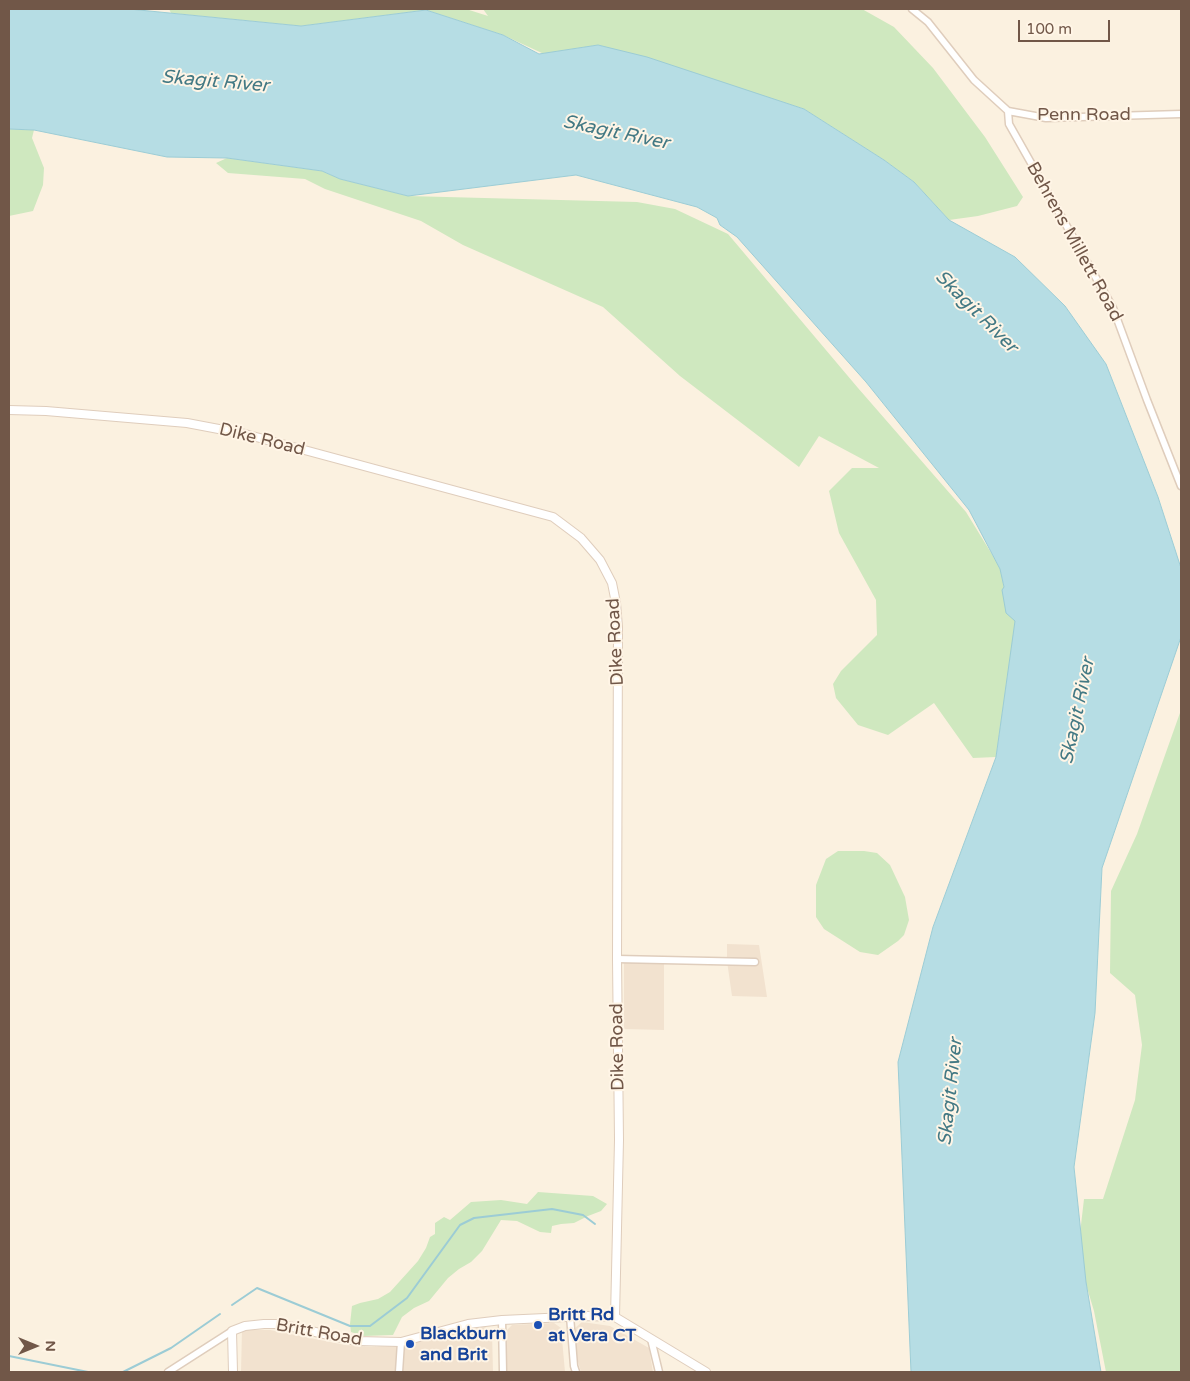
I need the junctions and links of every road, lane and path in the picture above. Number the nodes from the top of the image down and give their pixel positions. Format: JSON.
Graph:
{"nodes":[{"id":1,"x":912,"y":9,"type":"edge"},
{"id":2,"x":1008,"y":111,"type":"junction"},
{"id":3,"x":1181,"y":114,"type":"edge"},
{"id":4,"x":9,"y":410,"type":"edge"},
{"id":5,"x":1181,"y":486,"type":"edge"},
{"id":6,"x":617,"y":959,"type":"junction"},
{"id":7,"x":756,"y":962,"type":"dead end"},
{"id":8,"x":570,"y":1316,"type":"junction"},
{"id":9,"x":615,"y":1317,"type":"junction"},
{"id":10,"x":502,"y":1320,"type":"junction"},
{"id":11,"x":232,"y":1332,"type":"junction"},
{"id":12,"x":651,"y":1339,"type":"junction"},
{"id":13,"x":401,"y":1342,"type":"junction"},
{"id":14,"x":168,"y":1372,"type":"edge"},
{"id":15,"x":234,"y":1372,"type":"edge"},
{"id":16,"x":399,"y":1372,"type":"edge"},
{"id":17,"x":503,"y":1372,"type":"edge"},
{"id":18,"x":576,"y":1372,"type":"edge"},
{"id":19,"x":659,"y":1372,"type":"edge"},
{"id":20,"x":706,"y":1372,"type":"edge"}],
"edges":[{"from":1,"to":2,"type":"street"},
{"from":2,"to":3,"type":"street","name":"Penn Road"},
{"from":2,"to":5,"type":"street","name":"Behrens Millett Road"},
{"from":4,"to":6,"type":"street","name":"Dike Road"},
{"from":6,"to":7,"type":"street"},
{"from":6,"to":9,"type":"street","name":"Dike Road"},
{"from":8,"to":9,"type":"street","name":"Britt Road"},
{"from":8,"to":10,"type":"street","name":"Britt Road"},
{"from":8,"to":18,"type":"street"},
{"from":9,"to":12,"type":"street"},
{"from":10,"to":13,"type":"street","name":"Britt Road"},
{"from":10,"to":17,"type":"street"},
{"from":11,"to":13,"type":"street","name":"Britt Road"},
{"from":11,"to":14,"type":"street","name":"Britt Road"},
{"from":11,"to":15,"type":"street"},
{"from":12,"to":19,"type":"street"},
{"from":12,"to":20,"type":"street"},
{"from":13,"to":16,"type":"street"}]}
